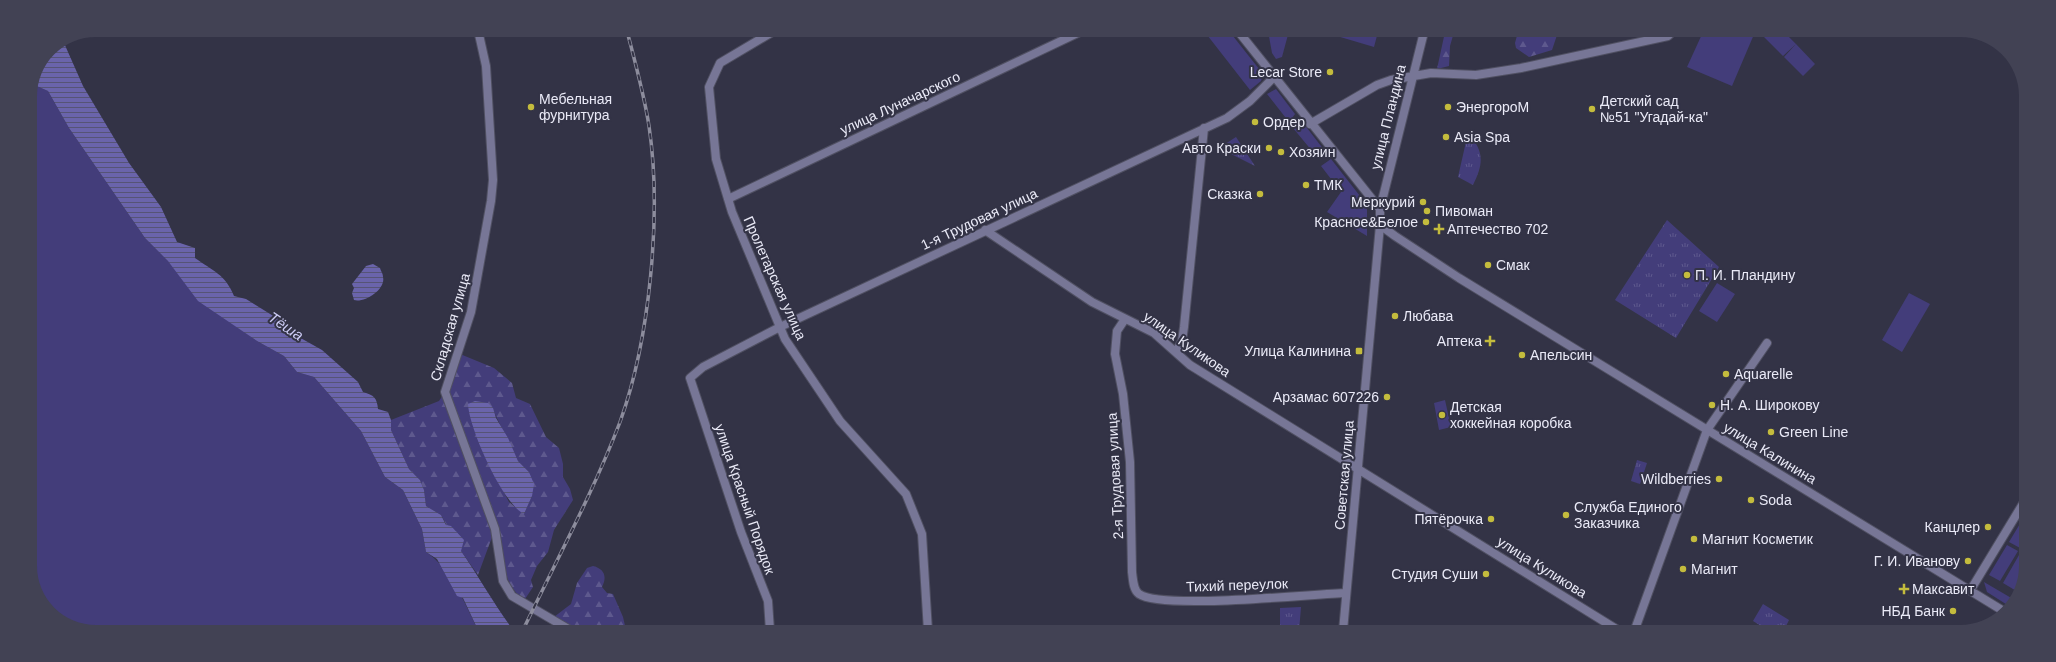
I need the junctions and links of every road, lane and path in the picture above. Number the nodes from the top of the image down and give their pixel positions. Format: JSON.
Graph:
{"nodes":[{"id":1,"x":480,"y":37,"type":"edge"},
{"id":2,"x":764,"y":37,"type":"edge"},
{"id":3,"x":1069,"y":37,"type":"edge"},
{"id":4,"x":1243,"y":37,"type":"edge"},
{"id":5,"x":1423,"y":37,"type":"edge"},
{"id":6,"x":1663,"y":37,"type":"edge"},
{"id":7,"x":1412,"y":75,"type":"junction"},
{"id":8,"x":1274,"y":77,"type":"junction"},
{"id":9,"x":1310,"y":124,"type":"junction"},
{"id":10,"x":1204,"y":128,"type":"junction"},
{"id":11,"x":728,"y":199,"type":"junction"},
{"id":12,"x":1380,"y":209,"type":"junction"},
{"id":13,"x":1380,"y":225,"type":"junction"},
{"id":14,"x":984,"y":230,"type":"junction"},
{"id":15,"x":1125,"y":319,"type":"junction"},
{"id":16,"x":780,"y":327,"type":"junction"},
{"id":17,"x":1767,"y":343,"type":"dead end"},
{"id":18,"x":1176,"y":352,"type":"junction"},
{"id":19,"x":690,"y":378,"type":"joint"},
{"id":20,"x":1707,"y":430,"type":"junction"},
{"id":21,"x":1358,"y":468,"type":"junction"},
{"id":22,"x":2019,"y":510,"type":"edge"},
{"id":23,"x":1134,"y":587,"type":"joint"},
{"id":24,"x":1970,"y":590,"type":"junction"},
{"id":25,"x":1346,"y":593,"type":"junction"},
{"id":26,"x":2001,"y":609,"type":"edge"},
{"id":27,"x":561,"y":625,"type":"edge"},
{"id":28,"x":770,"y":625,"type":"edge"},
{"id":29,"x":928,"y":625,"type":"edge"},
{"id":30,"x":1343,"y":625,"type":"edge"},
{"id":31,"x":1610,"y":625,"type":"edge"},
{"id":32,"x":1637,"y":625,"type":"edge"}],
"edges":[{"from":1,"to":27,"type":"street","name":"Складская улица"},
{"from":2,"to":11,"type":"street","name":"Пролетарская улица"},
{"from":3,"to":11,"type":"street","name":"улица Луначарского"},
{"from":4,"to":8,"type":"street"},
{"from":5,"to":7,"type":"street","name":"улица Пландина"},
{"from":6,"to":7,"type":"street"},
{"from":7,"to":9,"type":"street"},
{"from":7,"to":12,"type":"street","name":"улица Пландина"},
{"from":8,"to":9,"type":"street"},
{"from":8,"to":10,"type":"street","name":"1-я Трудовая улица"},
{"from":9,"to":12,"type":"street"},
{"from":10,"to":14,"type":"street","name":"1-я Трудовая улица"},
{"from":10,"to":18,"type":"street"},
{"from":11,"to":16,"type":"street","name":"Пролетарская улица"},
{"from":12,"to":13,"type":"street","name":"улица Пландина"},
{"from":13,"to":20,"type":"street","name":"улица Калинина"},
{"from":13,"to":21,"type":"street","name":"Советская улица"},
{"from":14,"to":15,"type":"street","name":"улица Куликова"},
{"from":14,"to":16,"type":"street","name":"1-я Трудовая улица"},
{"from":15,"to":18,"type":"street","name":"улица Куликова"},
{"from":15,"to":23,"type":"street","name":"2-я Трудовая улица"},
{"from":16,"to":19,"type":"street","name":"1-я Трудовая улица"},
{"from":16,"to":29,"type":"street","name":"Пролетарская улица"},
{"from":17,"to":20,"type":"street"},
{"from":18,"to":21,"type":"street","name":"улица Куликова"},
{"from":19,"to":28,"type":"street","name":"улица Красный Порядок"},
{"from":20,"to":24,"type":"street","name":"улица Калинина"},
{"from":20,"to":32,"type":"street"},
{"from":21,"to":25,"type":"street","name":"Советская улица"},
{"from":21,"to":31,"type":"street","name":"улица Куликова"},
{"from":22,"to":24,"type":"street"},
{"from":23,"to":25,"type":"street","name":"Тихий переулок"},
{"from":24,"to":26,"type":"street","name":"улица Калинина"},
{"from":25,"to":30,"type":"street","name":"Советская улица"}]}
